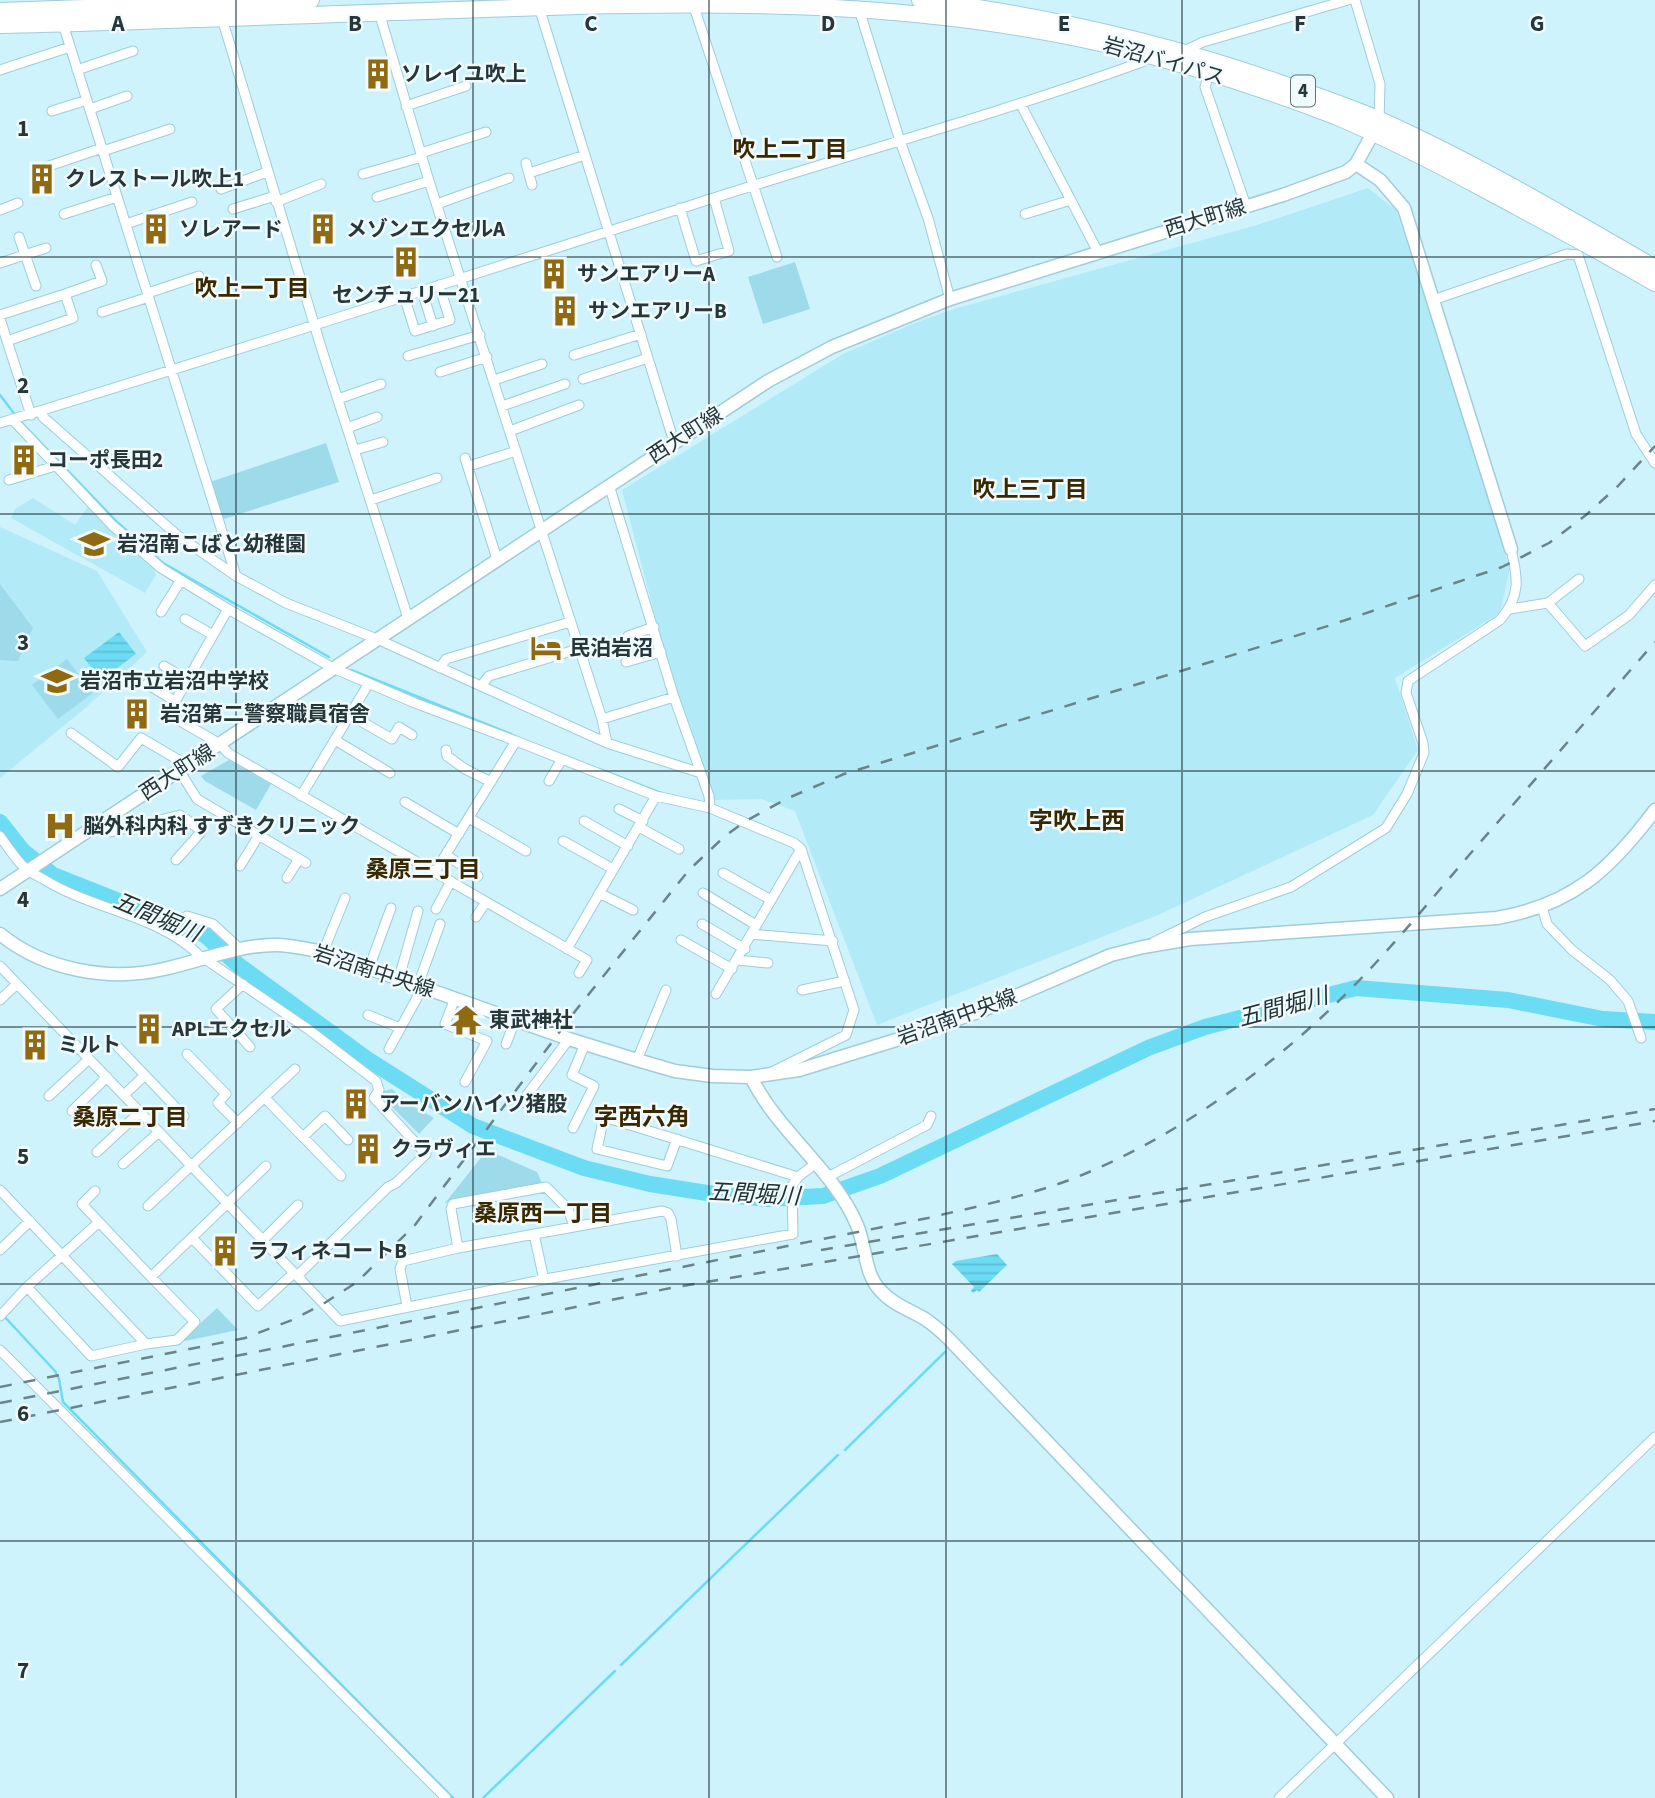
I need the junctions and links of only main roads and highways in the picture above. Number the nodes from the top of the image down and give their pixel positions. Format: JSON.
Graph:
{"nodes":[{"id":1,"x":311,"y":0,"type":"edge"},
{"id":2,"x":920,"y":0,"type":"edge"},
{"id":3,"x":219,"y":7,"type":"edge"},
{"id":4,"x":0,"y":11,"type":"edge"},
{"id":5,"x":56,"y":11,"type":"edge"},
{"id":6,"x":0,"y":25,"type":"edge"},
{"id":7,"x":1376,"y":127,"type":"junction"},
{"id":8,"x":1655,"y":268,"type":"edge"},
{"id":9,"x":1655,"y":283,"type":"edge"}],
"edges":[{"from":1,"to":3,"type":"highway","name":"岩沼バイパス","number":"4"},
{"from":2,"to":7,"type":"highway","name":"岩沼バイパス","number":"4"},
{"from":3,"to":5,"type":"highway","name":"岩沼バイパス","number":"4"},
{"from":3,"to":7,"type":"highway","name":"岩沼バイパス","number":"4"},
{"from":4,"to":5,"type":"highway","name":"岩沼バイパス","number":"4"},
{"from":5,"to":6,"type":"highway","name":"岩沼バイパス","number":"4"},
{"from":7,"to":8,"type":"highway","name":"岩沼バイパス","number":"4"},
{"from":7,"to":9,"type":"highway","name":"岩沼バイパス","number":"4"}]}
